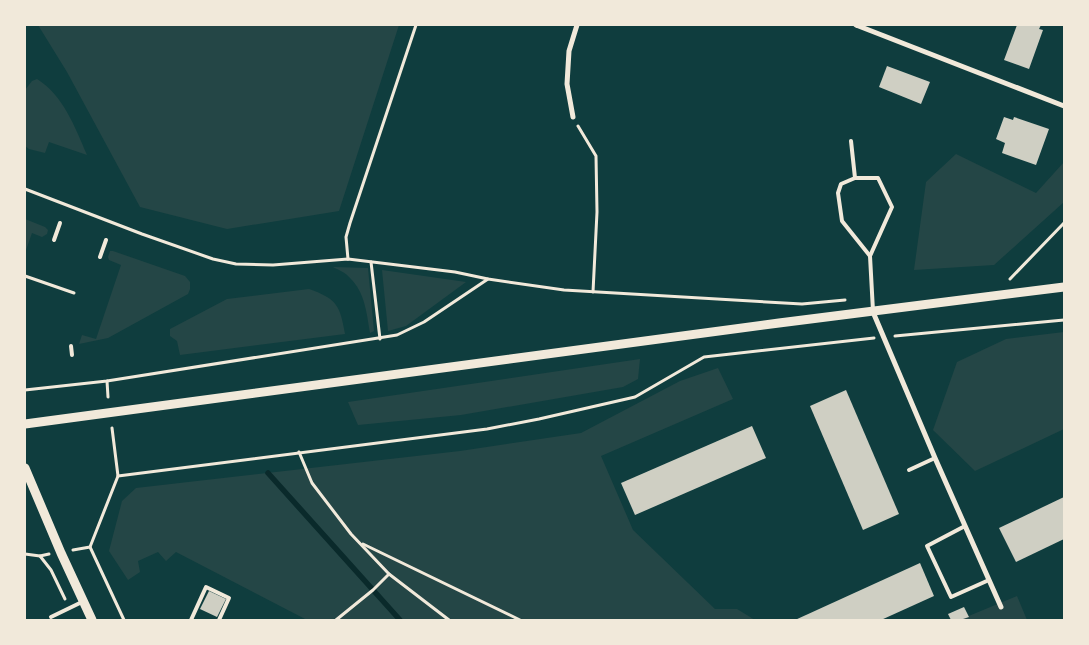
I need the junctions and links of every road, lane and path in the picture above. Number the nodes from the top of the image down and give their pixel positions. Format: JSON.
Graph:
{"nodes":[{"id":1,"x":416,"y":25,"type":"edge"},
{"id":2,"x":577,"y":25,"type":"edge"},
{"id":3,"x":856,"y":25,"type":"edge"},
{"id":4,"x":1064,"y":106,"type":"edge"},
{"id":5,"x":573,"y":117,"type":"joint"},
{"id":6,"x":851,"y":141,"type":"dead end"},
{"id":7,"x":855,"y":178,"type":"junction"},
{"id":8,"x":25,"y":189,"type":"edge"},
{"id":9,"x":60,"y":223,"type":"dead end"},
{"id":10,"x":1064,"y":223,"type":"edge"},
{"id":11,"x":54,"y":240,"type":"dead end"},
{"id":12,"x":106,"y":240,"type":"dead end"},
{"id":13,"x":870,"y":256,"type":"junction"},
{"id":14,"x":100,"y":257,"type":"dead end"},
{"id":15,"x":348,"y":259,"type":"junction"},
{"id":16,"x":371,"y":262,"type":"junction"},
{"id":17,"x":25,"y":276,"type":"edge"},
{"id":18,"x":1019,"y":278,"type":"dead end"},
{"id":19,"x":488,"y":279,"type":"junction"},
{"id":20,"x":1010,"y":279,"type":"junction"},
{"id":21,"x":1001,"y":280,"type":"dead end"},
{"id":22,"x":1064,"y":288,"type":"edge"},
{"id":23,"x":593,"y":292,"type":"junction"},
{"id":24,"x":74,"y":293,"type":"dead end"},
{"id":25,"x":847,"y":299,"type":"dead end"},
{"id":26,"x":873,"y":312,"type":"junction"},
{"id":27,"x":1064,"y":320,"type":"edge"},
{"id":28,"x":380,"y":338,"type":"junction"},
{"id":29,"x":883,"y":338,"type":"junction"},
{"id":30,"x":71,"y":346,"type":"dead end"},
{"id":31,"x":72,"y":355,"type":"dead end"},
{"id":32,"x":107,"y":381,"type":"junction"},
{"id":33,"x":25,"y":390,"type":"edge"},
{"id":34,"x":108,"y":397,"type":"dead end"},
{"id":35,"x":25,"y":424,"type":"edge"},
{"id":36,"x":112,"y":428,"type":"dead end"},
{"id":37,"x":299,"y":452,"type":"junction"},
{"id":38,"x":935,"y":458,"type":"junction"},
{"id":39,"x":25,"y":468,"type":"edge"},
{"id":40,"x":909,"y":470,"type":"dead end"},
{"id":41,"x":118,"y":476,"type":"junction"},
{"id":42,"x":965,"y":526,"type":"junction"},
{"id":43,"x":360,"y":543,"type":"junction"},
{"id":44,"x":90,"y":547,"type":"junction"},
{"id":45,"x":61,"y":553,"type":"junction"},
{"id":46,"x":25,"y":554,"type":"edge"},
{"id":47,"x":40,"y":556,"type":"junction"},
{"id":48,"x":389,"y":574,"type":"junction"},
{"id":49,"x":989,"y":580,"type":"junction"},
{"id":50,"x":84,"y":602,"type":"junction"},
{"id":51,"x":1001,"y":607,"type":"dead end"},
{"id":52,"x":70,"y":608,"type":"junction"},
{"id":53,"x":51,"y":617,"type":"dead end"},
{"id":54,"x":92,"y":620,"type":"edge"},
{"id":55,"x":124,"y":620,"type":"edge"},
{"id":56,"x":191,"y":620,"type":"edge"},
{"id":57,"x":219,"y":620,"type":"edge"},
{"id":58,"x":336,"y":620,"type":"edge"},
{"id":59,"x":449,"y":620,"type":"edge"},
{"id":60,"x":520,"y":620,"type":"edge"}],
"edges":[{"from":1,"to":15,"type":"path"},
{"from":2,"to":5,"type":"street"},
{"from":3,"to":4,"type":"street"},
{"from":5,"to":23,"type":"path"},
{"from":6,"to":7,"type":"lane"},
{"from":7,"to":13,"type":"lane"},
{"from":7,"to":13,"type":"lane"},
{"from":8,"to":15,"type":"path"},
{"from":9,"to":11,"type":"lane"},
{"from":10,"to":20,"type":"path"},
{"from":12,"to":14,"type":"lane"},
{"from":13,"to":26,"type":"lane"},
{"from":15,"to":16,"type":"path"},
{"from":16,"to":19,"type":"path"},
{"from":16,"to":28,"type":"path"},
{"from":17,"to":24,"type":"path"},
{"from":18,"to":20,"type":"path"},
{"from":19,"to":23,"type":"path"},
{"from":19,"to":28,"type":"path"},
{"from":20,"to":21,"type":"path"},
{"from":22,"to":26,"type":"street"},
{"from":23,"to":25,"type":"path"},
{"from":26,"to":29,"type":"street"},
{"from":26,"to":35,"type":"street"},
{"from":27,"to":29,"type":"path"},
{"from":28,"to":32,"type":"path"},
{"from":29,"to":37,"type":"path"},
{"from":29,"to":38,"type":"street"},
{"from":30,"to":31,"type":"lane"},
{"from":32,"to":33,"type":"path"},
{"from":32,"to":34,"type":"path"},
{"from":36,"to":41,"type":"path"},
{"from":37,"to":41,"type":"path"},
{"from":37,"to":43,"type":"path"},
{"from":38,"to":40,"type":"lane"},
{"from":38,"to":42,"type":"street"},
{"from":39,"to":45,"type":"street"},
{"from":41,"to":44,"type":"path"},
{"from":42,"to":49,"type":"street"},
{"from":42,"to":49,"type":"lane"},
{"from":43,"to":48,"type":"path"},
{"from":43,"to":60,"type":"path"},
{"from":44,"to":45,"type":"path"},
{"from":44,"to":55,"type":"path"},
{"from":45,"to":47,"type":"path"},
{"from":45,"to":50,"type":"street"},
{"from":46,"to":47,"type":"path"},
{"from":47,"to":52,"type":"path"},
{"from":48,"to":58,"type":"path"},
{"from":48,"to":59,"type":"path"},
{"from":49,"to":51,"type":"street"},
{"from":50,"to":52,"type":"lane"},
{"from":50,"to":54,"type":"street"},
{"from":52,"to":53,"type":"lane"},
{"from":56,"to":57,"type":"lane"}]}
